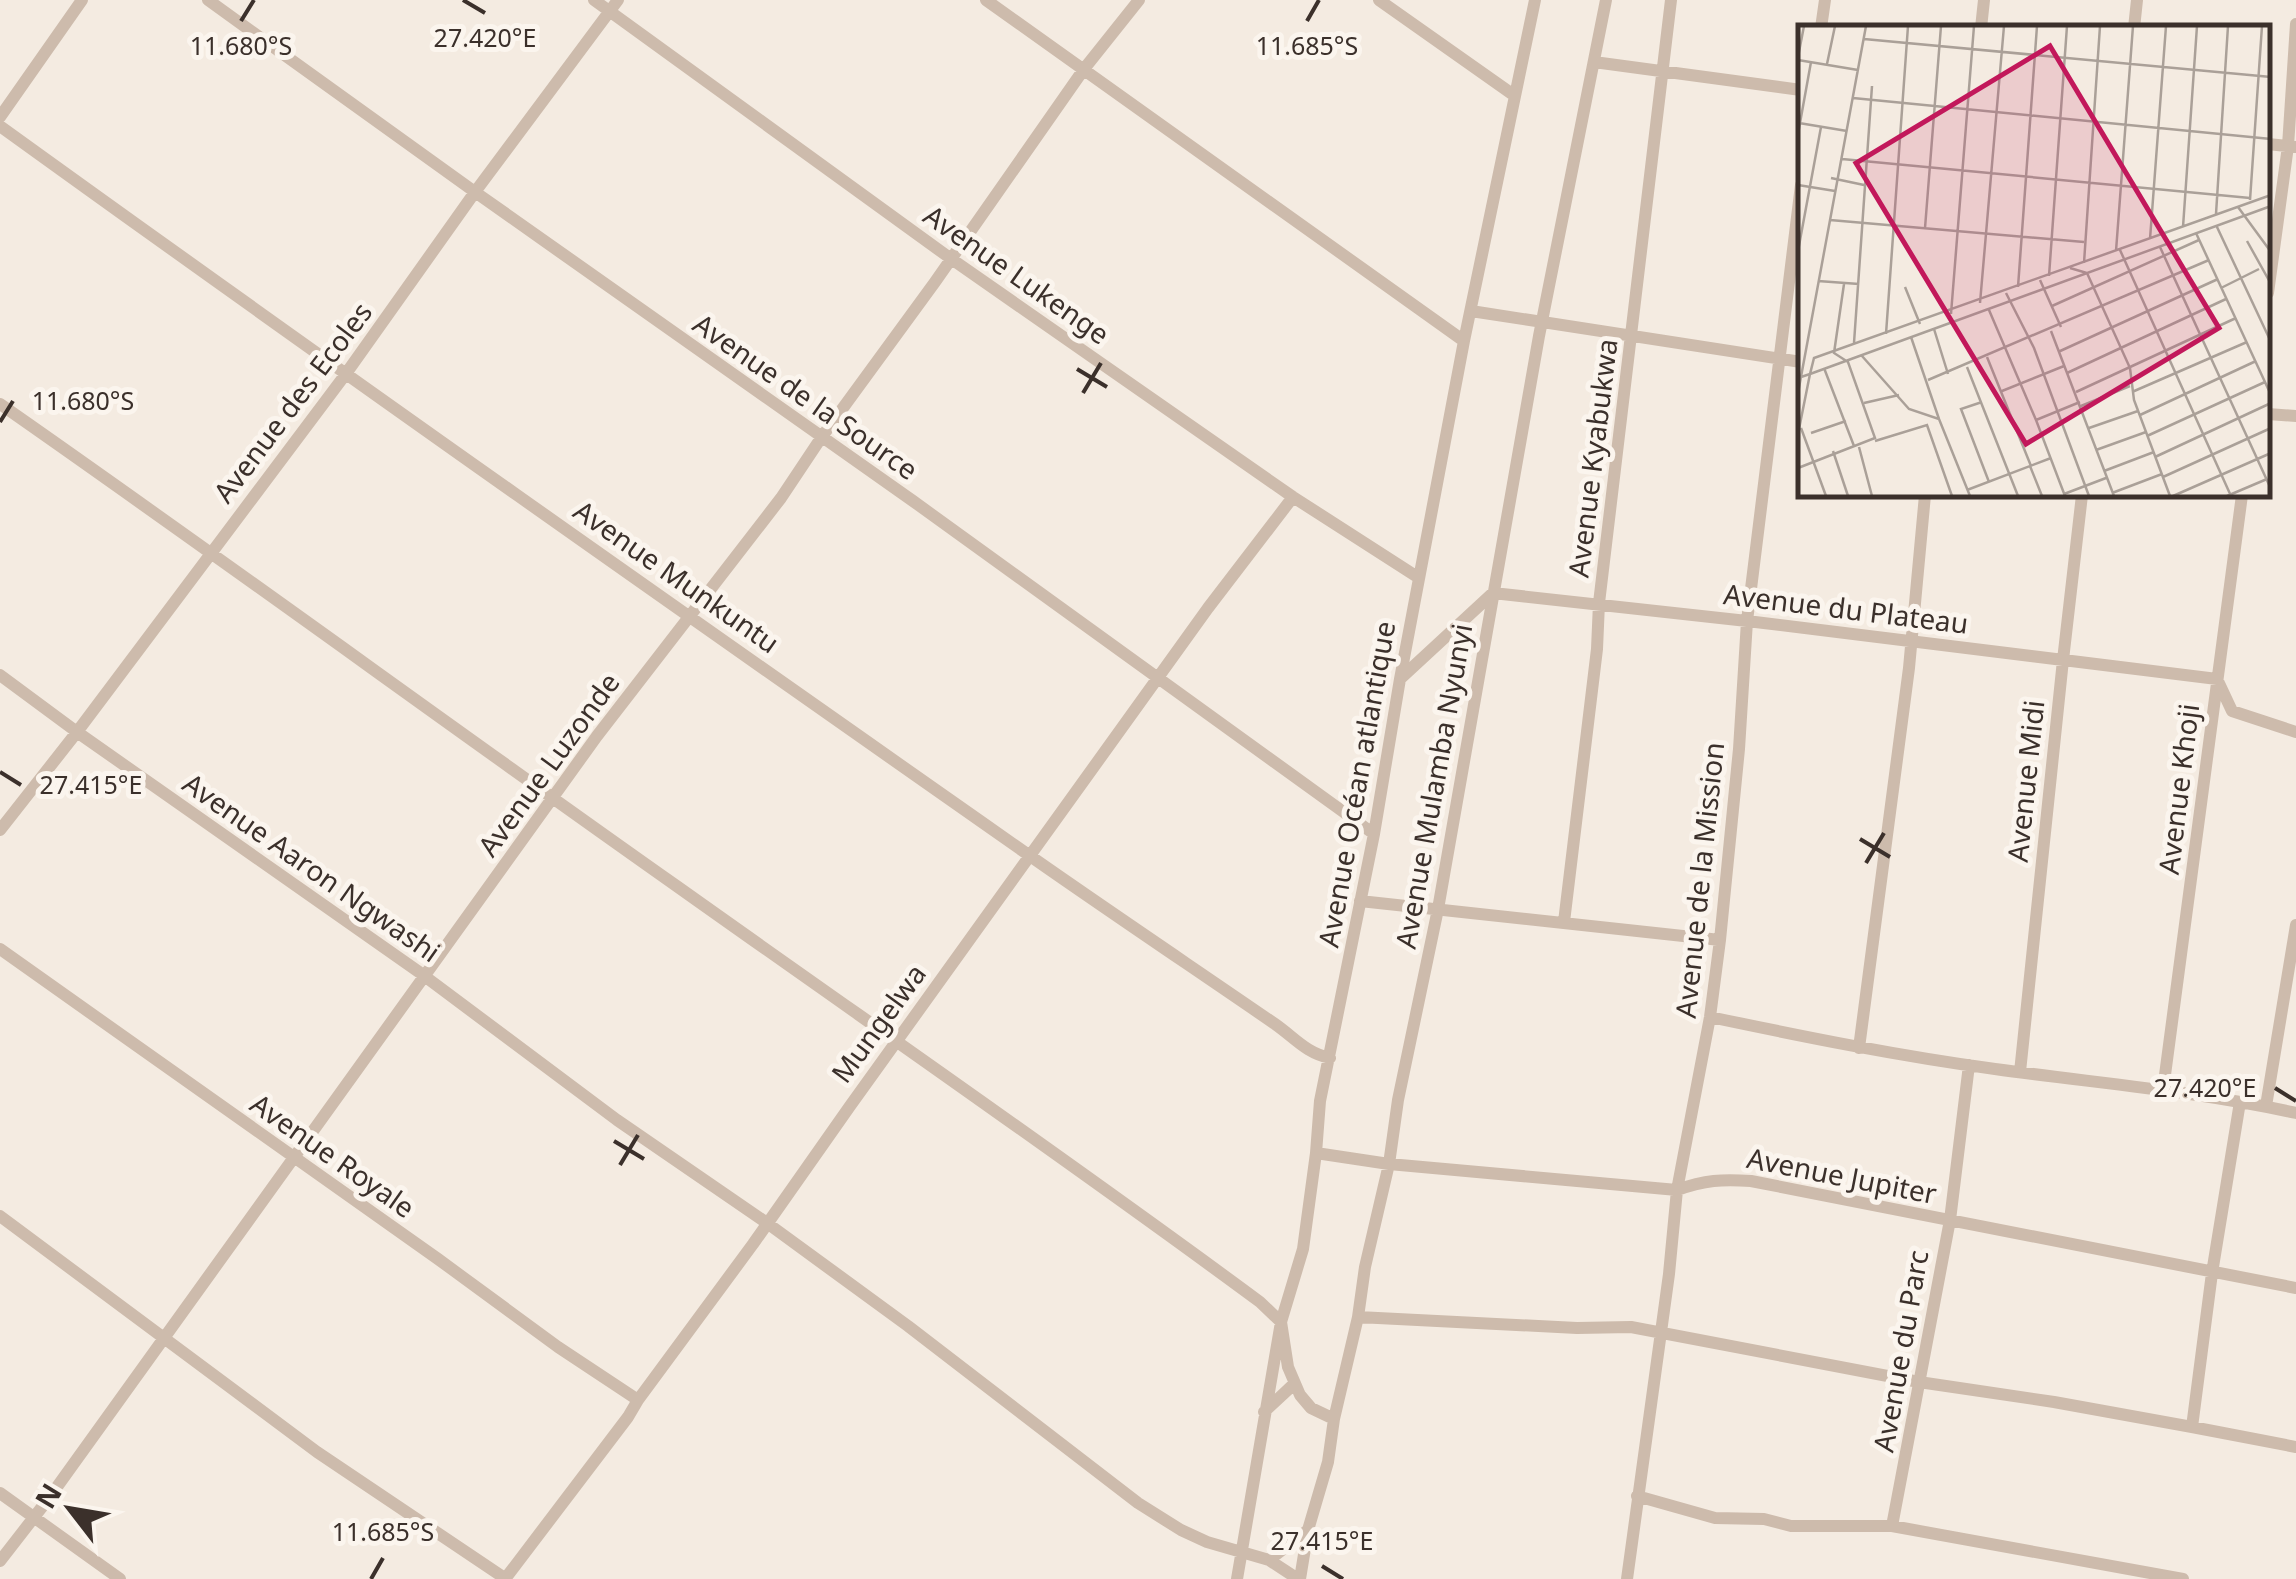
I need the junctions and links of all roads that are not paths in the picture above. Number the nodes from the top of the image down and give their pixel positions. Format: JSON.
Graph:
{"nodes":[{"id":1,"x":82,"y":0,"type":"edge"},
{"id":2,"x":208,"y":0,"type":"edge"},
{"id":3,"x":594,"y":0,"type":"edge"},
{"id":4,"x":986,"y":0,"type":"edge"},
{"id":5,"x":1139,"y":0,"type":"edge"},
{"id":6,"x":1379,"y":0,"type":"edge"},
{"id":7,"x":1536,"y":0,"type":"edge"},
{"id":8,"x":1606,"y":0,"type":"edge"},
{"id":9,"x":1671,"y":0,"type":"edge"},
{"id":10,"x":1825,"y":0,"type":"edge"},
{"id":11,"x":1984,"y":0,"type":"edge"},
{"id":12,"x":2137,"y":0,"type":"edge"},
{"id":13,"x":614,"y":6,"type":"edge"},
{"id":14,"x":2296,"y":24,"type":"edge"},
{"id":15,"x":1821,"y":25,"type":"edge"},
{"id":16,"x":1981,"y":25,"type":"edge"},
{"id":17,"x":2134,"y":25,"type":"edge"},
{"id":18,"x":1594,"y":62,"type":"junction"},
{"id":19,"x":1084,"y":70,"type":"junction"},
{"id":20,"x":1663,"y":71,"type":"junction"},
{"id":21,"x":1798,"y":90,"type":"edge"},
{"id":22,"x":1514,"y":96,"type":"junction"},
{"id":23,"x":0,"y":116,"type":"edge"},
{"id":24,"x":0,"y":126,"type":"edge"},
{"id":25,"x":2292,"y":147,"type":"edge"},
{"id":26,"x":475,"y":192,"type":"junction"},
{"id":27,"x":1798,"y":211,"type":"edge"},
{"id":28,"x":950,"y":258,"type":"junction"},
{"id":29,"x":2271,"y":275,"type":"edge"},
{"id":30,"x":1471,"y":312,"type":"junction"},
{"id":31,"x":1542,"y":322,"type":"junction"},
{"id":32,"x":1632,"y":338,"type":"junction"},
{"id":33,"x":1464,"y":342,"type":"junction"},
{"id":34,"x":1781,"y":360,"type":"junction"},
{"id":35,"x":1798,"y":362,"type":"edge"},
{"id":36,"x":346,"y":375,"type":"junction"},
{"id":37,"x":0,"y":404,"type":"edge"},
{"id":38,"x":2271,"y":414,"type":"edge"},
{"id":39,"x":2296,"y":416,"type":"edge"},
{"id":40,"x":820,"y":438,"type":"junction"},
{"id":41,"x":1292,"y":496,"type":"junction"},
{"id":42,"x":1925,"y":498,"type":"edge"},
{"id":43,"x":2082,"y":498,"type":"edge"},
{"id":44,"x":2242,"y":498,"type":"edge"},
{"id":45,"x":211,"y":552,"type":"junction"},
{"id":46,"x":1419,"y":578,"type":"junction"},
{"id":47,"x":1493,"y":593,"type":"junction"},
{"id":48,"x":1599,"y":604,"type":"junction"},
{"id":49,"x":690,"y":616,"type":"junction"},
{"id":50,"x":1748,"y":621,"type":"junction"},
{"id":51,"x":1912,"y":642,"type":"junction"},
{"id":52,"x":2063,"y":660,"type":"junction"},
{"id":53,"x":0,"y":676,"type":"edge"},
{"id":54,"x":1157,"y":679,"type":"junction"},
{"id":55,"x":1400,"y":679,"type":"junction"},
{"id":56,"x":2217,"y":680,"type":"junction"},
{"id":57,"x":77,"y":732,"type":"junction"},
{"id":58,"x":2296,"y":732,"type":"edge"},
{"id":59,"x":553,"y":798,"type":"junction"},
{"id":60,"x":0,"y":830,"type":"edge"},
{"id":61,"x":1374,"y":834,"type":"junction"},
{"id":62,"x":1030,"y":856,"type":"junction"},
{"id":63,"x":1360,"y":900,"type":"junction"},
{"id":64,"x":1438,"y":909,"type":"junction"},
{"id":65,"x":1564,"y":922,"type":"junction"},
{"id":66,"x":2296,"y":926,"type":"edge"},
{"id":67,"x":1720,"y":940,"type":"junction"},
{"id":68,"x":0,"y":949,"type":"edge"},
{"id":69,"x":425,"y":976,"type":"junction"},
{"id":70,"x":1710,"y":1017,"type":"junction"},
{"id":71,"x":898,"y":1041,"type":"junction"},
{"id":72,"x":1859,"y":1048,"type":"junction"},
{"id":73,"x":1330,"y":1058,"type":"junction"},
{"id":74,"x":1969,"y":1066,"type":"junction"},
{"id":75,"x":2020,"y":1072,"type":"junction"},
{"id":76,"x":2163,"y":1090,"type":"junction"},
{"id":77,"x":2240,"y":1102,"type":"junction"},
{"id":78,"x":2266,"y":1106,"type":"junction"},
{"id":79,"x":2296,"y":1113,"type":"edge"},
{"id":80,"x":1316,"y":1153,"type":"junction"},
{"id":81,"x":294,"y":1158,"type":"junction"},
{"id":82,"x":1390,"y":1164,"type":"junction"},
{"id":83,"x":1677,"y":1190,"type":"junction"},
{"id":84,"x":0,"y":1216,"type":"edge"},
{"id":85,"x":1950,"y":1220,"type":"junction"},
{"id":86,"x":767,"y":1223,"type":"junction"},
{"id":87,"x":2212,"y":1273,"type":"junction"},
{"id":88,"x":2296,"y":1288,"type":"edge"},
{"id":89,"x":1358,"y":1317,"type":"junction"},
{"id":90,"x":1280,"y":1322,"type":"junction"},
{"id":91,"x":1660,"y":1331,"type":"junction"},
{"id":92,"x":163,"y":1340,"type":"junction"},
{"id":93,"x":1919,"y":1382,"type":"junction"},
{"id":94,"x":1294,"y":1384,"type":"junction"},
{"id":95,"x":638,"y":1400,"type":"junction"},
{"id":96,"x":1264,"y":1412,"type":"junction"},
{"id":97,"x":1334,"y":1419,"type":"junction"},
{"id":98,"x":2192,"y":1427,"type":"junction"},
{"id":99,"x":2296,"y":1446,"type":"edge"},
{"id":100,"x":0,"y":1493,"type":"edge"},
{"id":101,"x":1637,"y":1496,"type":"junction"},
{"id":102,"x":34,"y":1518,"type":"junction"},
{"id":103,"x":1892,"y":1526,"type":"junction"},
{"id":104,"x":1308,"y":1530,"type":"junction"},
{"id":105,"x":1242,"y":1554,"type":"junction"},
{"id":106,"x":1269,"y":1560,"type":"junction"},
{"id":107,"x":0,"y":1561,"type":"edge"},
{"id":108,"x":120,"y":1579,"type":"edge"},
{"id":109,"x":506,"y":1579,"type":"edge"},
{"id":110,"x":1237,"y":1579,"type":"edge"},
{"id":111,"x":1299,"y":1579,"type":"edge"},
{"id":112,"x":1627,"y":1579,"type":"edge"},
{"id":113,"x":2183,"y":1579,"type":"edge"}],
"edges":[{"from":1,"to":23,"type":"street"},
{"from":2,"to":26,"type":"street","name":"Avenue de la Source"},
{"from":3,"to":13,"type":"street","name":"Avenue Lukenge"},
{"from":4,"to":19,"type":"street"},
{"from":5,"to":19,"type":"street","name":"Avenue Luzonde"},
{"from":6,"to":22,"type":"street"},
{"from":7,"to":22,"type":"street","name":"Avenue Océan atlantique"},
{"from":8,"to":18,"type":"street","name":"Avenue Mulamba Nyunyi"},
{"from":9,"to":20,"type":"street","name":"Avenue Kyabukwa"},
{"from":10,"to":15,"type":"street"},
{"from":11,"to":16,"type":"street"},
{"from":12,"to":17,"type":"street"},
{"from":13,"to":26,"type":"street","name":"Avenue des Ecoles"},
{"from":13,"to":28,"type":"street","name":"Avenue Lukenge"},
{"from":14,"to":25,"type":"street"},
{"from":18,"to":20,"type":"street"},
{"from":18,"to":31,"type":"street","name":"Avenue Mulamba Nyunyi"},
{"from":19,"to":28,"type":"street","name":"Avenue Luzonde"},
{"from":19,"to":33,"type":"street"},
{"from":20,"to":21,"type":"street"},
{"from":20,"to":32,"type":"street","name":"Avenue Kyabukwa"},
{"from":22,"to":30,"type":"street","name":"Avenue Océan atlantique"},
{"from":24,"to":36,"type":"street","name":"Avenue Munkuntu"},
{"from":25,"to":29,"type":"street"},
{"from":26,"to":36,"type":"street","name":"Avenue des Ecoles"},
{"from":26,"to":40,"type":"street","name":"Avenue de la Source"},
{"from":27,"to":34,"type":"street","name":"Avenue de la Mission"},
{"from":28,"to":40,"type":"street","name":"Avenue Luzonde"},
{"from":28,"to":41,"type":"street","name":"Avenue Lukenge"},
{"from":30,"to":31,"type":"street"},
{"from":30,"to":33,"type":"street","name":"Avenue Océan atlantique"},
{"from":31,"to":32,"type":"street"},
{"from":31,"to":47,"type":"street","name":"Avenue Mulamba Nyunyi"},
{"from":32,"to":34,"type":"street"},
{"from":32,"to":48,"type":"street","name":"Avenue Kyabukwa"},
{"from":33,"to":46,"type":"street","name":"Avenue Océan atlantique"},
{"from":34,"to":35,"type":"street"},
{"from":34,"to":50,"type":"street","name":"Avenue de la Mission"},
{"from":36,"to":45,"type":"street","name":"Avenue des Ecoles"},
{"from":36,"to":49,"type":"street","name":"Avenue Munkuntu"},
{"from":37,"to":45,"type":"street"},
{"from":38,"to":39,"type":"street"},
{"from":40,"to":49,"type":"street","name":"Avenue Luzonde"},
{"from":40,"to":54,"type":"street","name":"Avenue de la Source"},
{"from":41,"to":46,"type":"street","name":"Avenue Lukenge"},
{"from":41,"to":54,"type":"street","name":"Mungelwa"},
{"from":42,"to":51,"type":"street"},
{"from":43,"to":52,"type":"street","name":"Avenue Midi"},
{"from":44,"to":56,"type":"street","name":"Avenue Khoji"},
{"from":45,"to":57,"type":"street","name":"Avenue des Ecoles"},
{"from":45,"to":59,"type":"street"},
{"from":46,"to":55,"type":"street","name":"Avenue Océan atlantique"},
{"from":47,"to":48,"type":"street","name":"Avenue du Plateau"},
{"from":47,"to":55,"type":"street"},
{"from":47,"to":64,"type":"street","name":"Avenue Mulamba Nyunyi"},
{"from":48,"to":50,"type":"street","name":"Avenue du Plateau"},
{"from":48,"to":65,"type":"street","name":"Avenue Kyabukwa"},
{"from":49,"to":59,"type":"street","name":"Avenue Luzonde"},
{"from":49,"to":62,"type":"street","name":"Avenue Munkuntu"},
{"from":50,"to":51,"type":"street","name":"Avenue du Plateau"},
{"from":50,"to":67,"type":"street","name":"Avenue de la Mission"},
{"from":51,"to":52,"type":"street","name":"Avenue du Plateau"},
{"from":51,"to":72,"type":"street"},
{"from":52,"to":56,"type":"street","name":"Avenue du Plateau"},
{"from":52,"to":75,"type":"street","name":"Avenue Midi"},
{"from":53,"to":57,"type":"street","name":"Avenue Aaron Ngwashi"},
{"from":54,"to":61,"type":"street","name":"Avenue de la Source"},
{"from":54,"to":62,"type":"street","name":"Mungelwa"},
{"from":55,"to":61,"type":"street","name":"Avenue Océan atlantique"},
{"from":56,"to":58,"type":"street"},
{"from":56,"to":76,"type":"street","name":"Avenue Khoji"},
{"from":57,"to":60,"type":"street","name":"Avenue des Ecoles"},
{"from":57,"to":69,"type":"street","name":"Avenue Aaron Ngwashi"},
{"from":59,"to":69,"type":"street","name":"Avenue Luzonde"},
{"from":59,"to":71,"type":"street"},
{"from":61,"to":63,"type":"street","name":"Avenue Océan atlantique"},
{"from":62,"to":71,"type":"street","name":"Mungelwa"},
{"from":62,"to":73,"type":"street","name":"Avenue Munkuntu"},
{"from":63,"to":64,"type":"street"},
{"from":63,"to":73,"type":"street","name":"Avenue Océan atlantique"},
{"from":64,"to":65,"type":"street"},
{"from":64,"to":82,"type":"street","name":"Avenue Mulamba Nyunyi"},
{"from":65,"to":67,"type":"street"},
{"from":66,"to":78,"type":"street"},
{"from":67,"to":70,"type":"street","name":"Avenue de la Mission"},
{"from":68,"to":81,"type":"street","name":"Avenue Royale"},
{"from":69,"to":81,"type":"street","name":"Avenue Luzonde"},
{"from":69,"to":86,"type":"street","name":"Avenue Aaron Ngwashi"},
{"from":70,"to":72,"type":"street"},
{"from":70,"to":83,"type":"street","name":"Avenue de la Mission"},
{"from":71,"to":86,"type":"street","name":"Mungelwa"},
{"from":71,"to":90,"type":"street"},
{"from":72,"to":74,"type":"street"},
{"from":73,"to":80,"type":"street","name":"Avenue Océan atlantique"},
{"from":74,"to":75,"type":"street"},
{"from":74,"to":85,"type":"street","name":"Avenue du Parc"},
{"from":75,"to":76,"type":"street"},
{"from":76,"to":77,"type":"street"},
{"from":77,"to":78,"type":"street"},
{"from":77,"to":87,"type":"street"},
{"from":78,"to":79,"type":"street"},
{"from":80,"to":82,"type":"street","name":"Avenue Jupiter"},
{"from":80,"to":90,"type":"street","name":"Avenue Océan atlantique"},
{"from":81,"to":92,"type":"street","name":"Avenue Luzonde"},
{"from":81,"to":95,"type":"street","name":"Avenue Royale"},
{"from":82,"to":83,"type":"street","name":"Avenue Jupiter"},
{"from":82,"to":89,"type":"street","name":"Avenue Mulamba Nyunyi"},
{"from":83,"to":85,"type":"street","name":"Avenue Jupiter"},
{"from":83,"to":91,"type":"street","name":"Avenue de la Mission"},
{"from":84,"to":92,"type":"street"},
{"from":85,"to":87,"type":"street","name":"Avenue Jupiter"},
{"from":85,"to":93,"type":"street","name":"Avenue du Parc"},
{"from":86,"to":95,"type":"street","name":"Mungelwa"},
{"from":86,"to":105,"type":"street","name":"Avenue Aaron Ngwashi"},
{"from":87,"to":88,"type":"street","name":"Avenue Jupiter"},
{"from":87,"to":98,"type":"street"},
{"from":89,"to":91,"type":"street"},
{"from":89,"to":97,"type":"street","name":"Avenue Mulamba Nyunyi"},
{"from":90,"to":94,"type":"street"},
{"from":90,"to":96,"type":"street","name":"Avenue Océan atlantique"},
{"from":91,"to":93,"type":"street"},
{"from":91,"to":101,"type":"street","name":"Avenue de la Mission"},
{"from":92,"to":102,"type":"street","name":"Avenue Luzonde"},
{"from":92,"to":109,"type":"street"},
{"from":93,"to":98,"type":"street"},
{"from":93,"to":103,"type":"street","name":"Avenue du Parc"},
{"from":94,"to":96,"type":"street"},
{"from":94,"to":97,"type":"street"},
{"from":95,"to":109,"type":"street","name":"Mungelwa"},
{"from":96,"to":105,"type":"street","name":"Avenue Océan atlantique"},
{"from":97,"to":104,"type":"street","name":"Avenue Mulamba Nyunyi"},
{"from":98,"to":99,"type":"street"},
{"from":100,"to":102,"type":"street"},
{"from":101,"to":103,"type":"street"},
{"from":101,"to":112,"type":"street","name":"Avenue de la Mission"},
{"from":102,"to":107,"type":"street","name":"Avenue Luzonde"},
{"from":102,"to":108,"type":"street"},
{"from":103,"to":113,"type":"street"},
{"from":104,"to":106,"type":"street"},
{"from":104,"to":111,"type":"street","name":"Avenue Mulamba Nyunyi"},
{"from":105,"to":106,"type":"street","name":"Avenue Aaron Ngwashi"},
{"from":105,"to":110,"type":"street","name":"Avenue Océan atlantique"},
{"from":106,"to":111,"type":"street"}]}
